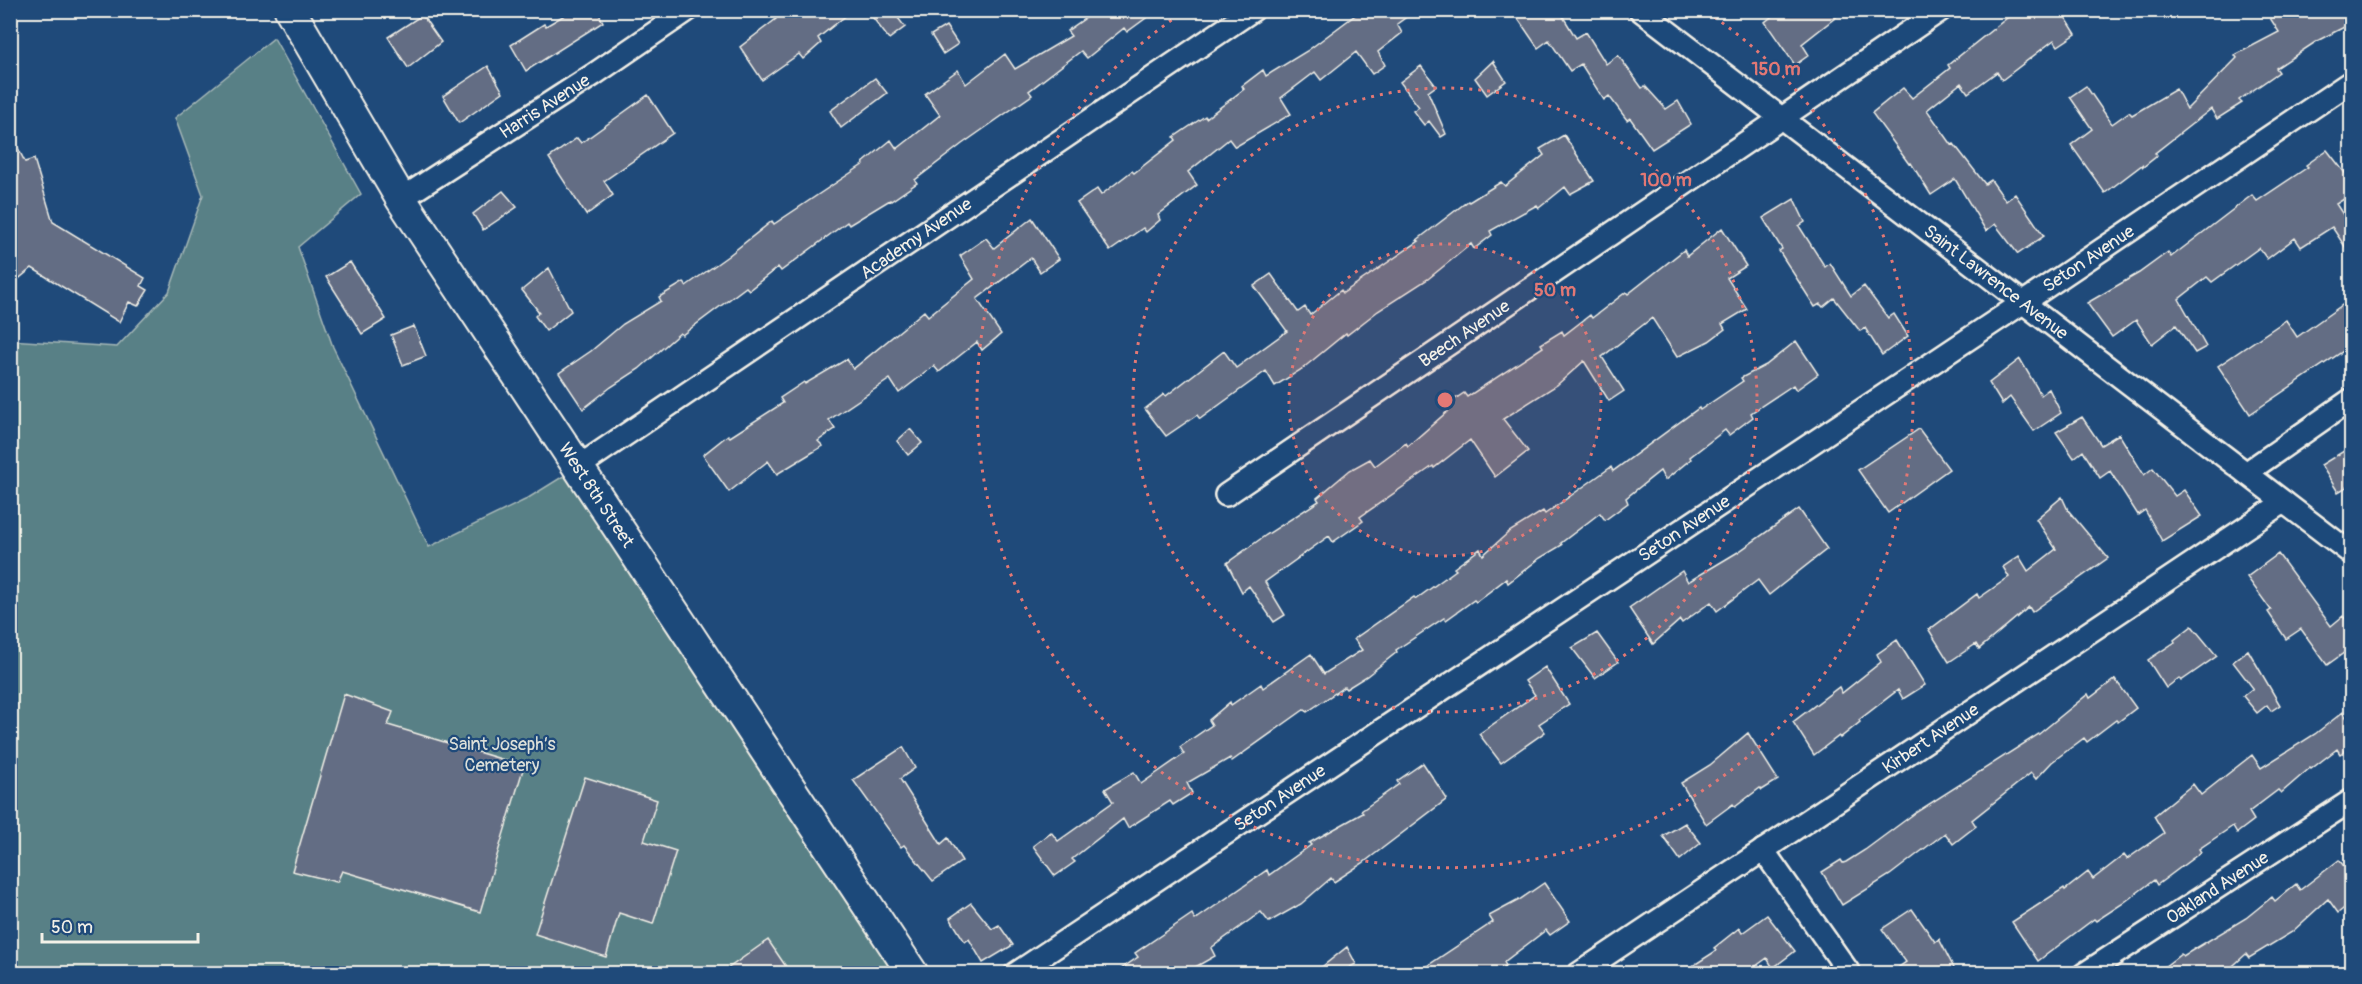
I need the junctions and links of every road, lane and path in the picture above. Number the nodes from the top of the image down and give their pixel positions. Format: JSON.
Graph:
{"nodes":[{"id":1,"x":290,"y":10,"type":"edge"},
{"id":2,"x":688,"y":10,"type":"edge"},
{"id":3,"x":1253,"y":10,"type":"edge"},
{"id":4,"x":1640,"y":10,"type":"edge"},
{"id":5,"x":1941,"y":10,"type":"edge"},
{"id":6,"x":2352,"y":81,"type":"edge"},
{"id":7,"x":1781,"y":118,"type":"junction"},
{"id":8,"x":400,"y":200,"type":"junction"},
{"id":9,"x":2024,"y":302,"type":"junction"},
{"id":10,"x":2352,"y":399,"type":"edge"},
{"id":11,"x":578,"y":467,"type":"junction"},
{"id":12,"x":2246,"y":473,"type":"junction"},
{"id":13,"x":1226,"y":495,"type":"dead end"},
{"id":14,"x":2284,"y":502,"type":"junction"},
{"id":15,"x":2352,"y":554,"type":"edge"},
{"id":16,"x":2352,"y":800,"type":"edge"},
{"id":17,"x":1763,"y":850,"type":"junction"},
{"id":18,"x":913,"y":974,"type":"edge"},
{"id":19,"x":1015,"y":974,"type":"edge"},
{"id":20,"x":1578,"y":974,"type":"edge"},
{"id":21,"x":1850,"y":974,"type":"edge"},
{"id":22,"x":2084,"y":974,"type":"edge"}],
"edges":[{"from":1,"to":8,"type":"street","name":"West 8th Street"},
{"from":2,"to":8,"type":"street","name":"Harris Avenue"},
{"from":3,"to":11,"type":"street","name":"Academy Avenue"},
{"from":4,"to":7,"type":"street","name":"Saint Lawrence Avenue"},
{"from":5,"to":7,"type":"street","name":"Beech Avenue"},
{"from":6,"to":9,"type":"street","name":"Seton Avenue"},
{"from":7,"to":9,"type":"street","name":"Saint Lawrence Avenue"},
{"from":7,"to":13,"type":"street","name":"Beech Avenue"},
{"from":8,"to":11,"type":"street","name":"West 8th Street"},
{"from":9,"to":12,"type":"street","name":"Saint Lawrence Avenue"},
{"from":9,"to":19,"type":"street","name":"Seton Avenue"},
{"from":10,"to":12,"type":"street"},
{"from":11,"to":18,"type":"street","name":"West 8th Street"},
{"from":12,"to":14,"type":"street","name":"Saint Lawrence Avenue"},
{"from":14,"to":15,"type":"street","name":"Saint Lawrence Avenue"},
{"from":14,"to":17,"type":"street","name":"Kirbert Avenue"},
{"from":16,"to":22,"type":"street","name":"Oakland Avenue"},
{"from":17,"to":20,"type":"street","name":"Kirbert Avenue"},
{"from":17,"to":21,"type":"street"}]}
